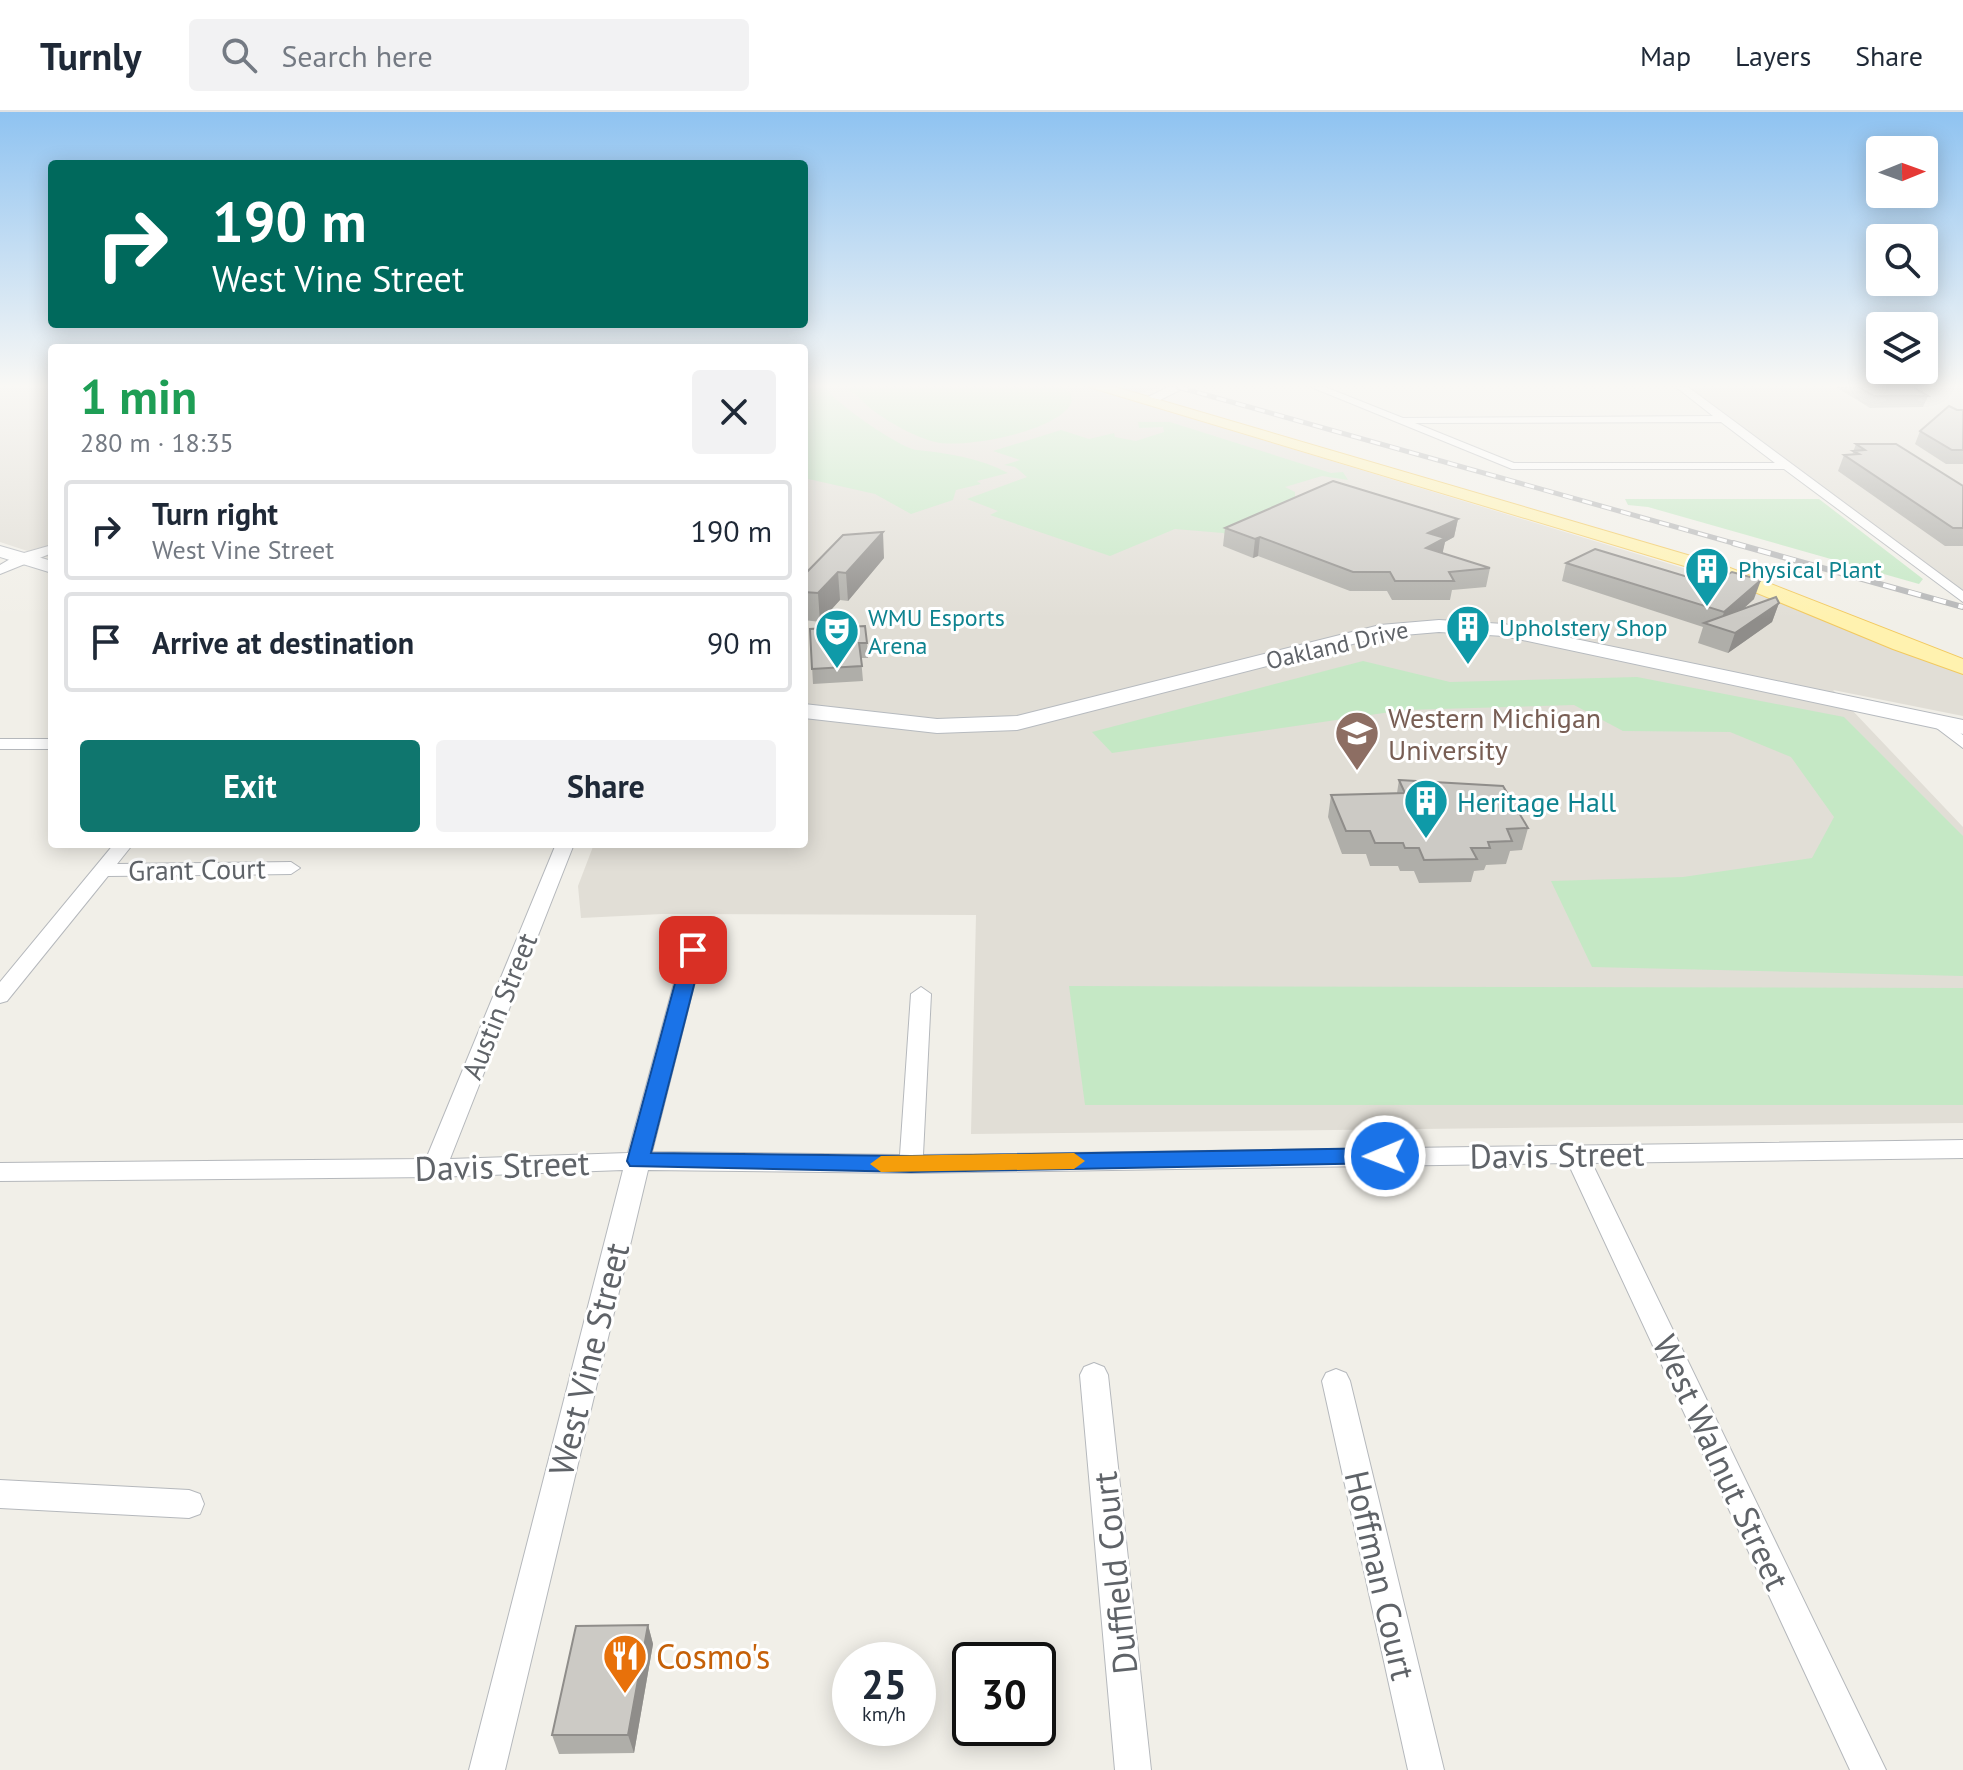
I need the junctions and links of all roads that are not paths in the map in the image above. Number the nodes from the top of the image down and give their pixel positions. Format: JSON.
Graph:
{"nodes":[{"id":1,"x":1365,"y":464,"type":"edge"},
{"id":2,"x":1379,"y":464,"type":"edge"},
{"id":3,"x":1508,"y":464,"type":"edge"},
{"id":4,"x":1787,"y":466,"type":"joint"},
{"id":5,"x":48,"y":550,"type":"edge"},
{"id":6,"x":0,"y":551,"type":"edge"},
{"id":7,"x":22,"y":558,"type":"junction"},
{"id":8,"x":48,"y":566,"type":"edge"},
{"id":9,"x":0,"y":570,"type":"edge"},
{"id":10,"x":1744,"y":574,"type":"junction"},
{"id":11,"x":1963,"y":598,"type":"edge"},
{"id":12,"x":1963,"y":656,"type":"edge"},
{"id":13,"x":1963,"y":667,"type":"edge"},
{"id":14,"x":808,"y":711,"type":"edge"},
{"id":15,"x":1940,"y":723,"type":"junction"},
{"id":16,"x":1963,"y":727,"type":"edge"},
{"id":17,"x":1963,"y":743,"type":"edge"},
{"id":18,"x":0,"y":744,"type":"edge"},
{"id":19,"x":48,"y":744,"type":"edge"},
{"id":20,"x":121,"y":848,"type":"edge"},
{"id":21,"x":563,"y":848,"type":"edge"},
{"id":22,"x":291,"y":868,"type":"dead end"},
{"id":23,"x":103,"y":870,"type":"junction"},
{"id":24,"x":693,"y":950,"type":"dead end"},
{"id":25,"x":921,"y":994,"type":"dead end"},
{"id":26,"x":0,"y":996,"type":"edge"},
{"id":27,"x":1963,"y":1149,"type":"edge"},
{"id":28,"x":1576,"y":1154,"type":"junction"},
{"id":29,"x":638,"y":1161,"type":"junction"},
{"id":30,"x":911,"y":1164,"type":"junction"},
{"id":31,"x":434,"y":1168,"type":"junction"},
{"id":32,"x":0,"y":1172,"type":"edge"},
{"id":33,"x":1094,"y":1375,"type":"dead end"},
{"id":34,"x":1336,"y":1381,"type":"dead end"},
{"id":35,"x":0,"y":1494,"type":"edge"},
{"id":36,"x":189,"y":1504,"type":"dead end"},
{"id":37,"x":487,"y":1770,"type":"edge"},
{"id":38,"x":1133,"y":1770,"type":"edge"},
{"id":39,"x":1426,"y":1770,"type":"edge"},
{"id":40,"x":1868,"y":1770,"type":"edge"}],
"edges":[{"from":1,"to":10,"type":"main road"},
{"from":2,"to":10,"type":"main road"},
{"from":3,"to":4,"type":"street"},
{"from":4,"to":11,"type":"street"},
{"from":5,"to":7,"type":"street"},
{"from":6,"to":7,"type":"main road"},
{"from":7,"to":8,"type":"main road"},
{"from":7,"to":9,"type":"street"},
{"from":10,"to":12,"type":"main road"},
{"from":10,"to":13,"type":"main road"},
{"from":14,"to":15,"type":"main road","name":"Oakland Drive"},
{"from":15,"to":16,"type":"main road","name":"Oakland Drive"},
{"from":15,"to":17,"type":"street"},
{"from":18,"to":19,"type":"street"},
{"from":20,"to":23,"type":"street"},
{"from":21,"to":31,"type":"street","name":"Austin Street"},
{"from":22,"to":23,"type":"street","name":"Grant Court"},
{"from":23,"to":26,"type":"street"},
{"from":24,"to":29,"type":"street","name":"West Vine Street"},
{"from":25,"to":30,"type":"street"},
{"from":27,"to":28,"type":"street","name":"Davis Street"},
{"from":28,"to":30,"type":"street","name":"Davis Street"},
{"from":28,"to":40,"type":"street","name":"West Walnut Street"},
{"from":29,"to":30,"type":"street","name":"Davis Street"},
{"from":29,"to":31,"type":"street","name":"Davis Street"},
{"from":29,"to":37,"type":"street","name":"West Vine Street"},
{"from":31,"to":32,"type":"street","name":"Davis Street"},
{"from":33,"to":38,"type":"street","name":"Duffield Court"},
{"from":34,"to":39,"type":"street","name":"Hoffman Court"},
{"from":35,"to":36,"type":"street"}]}
